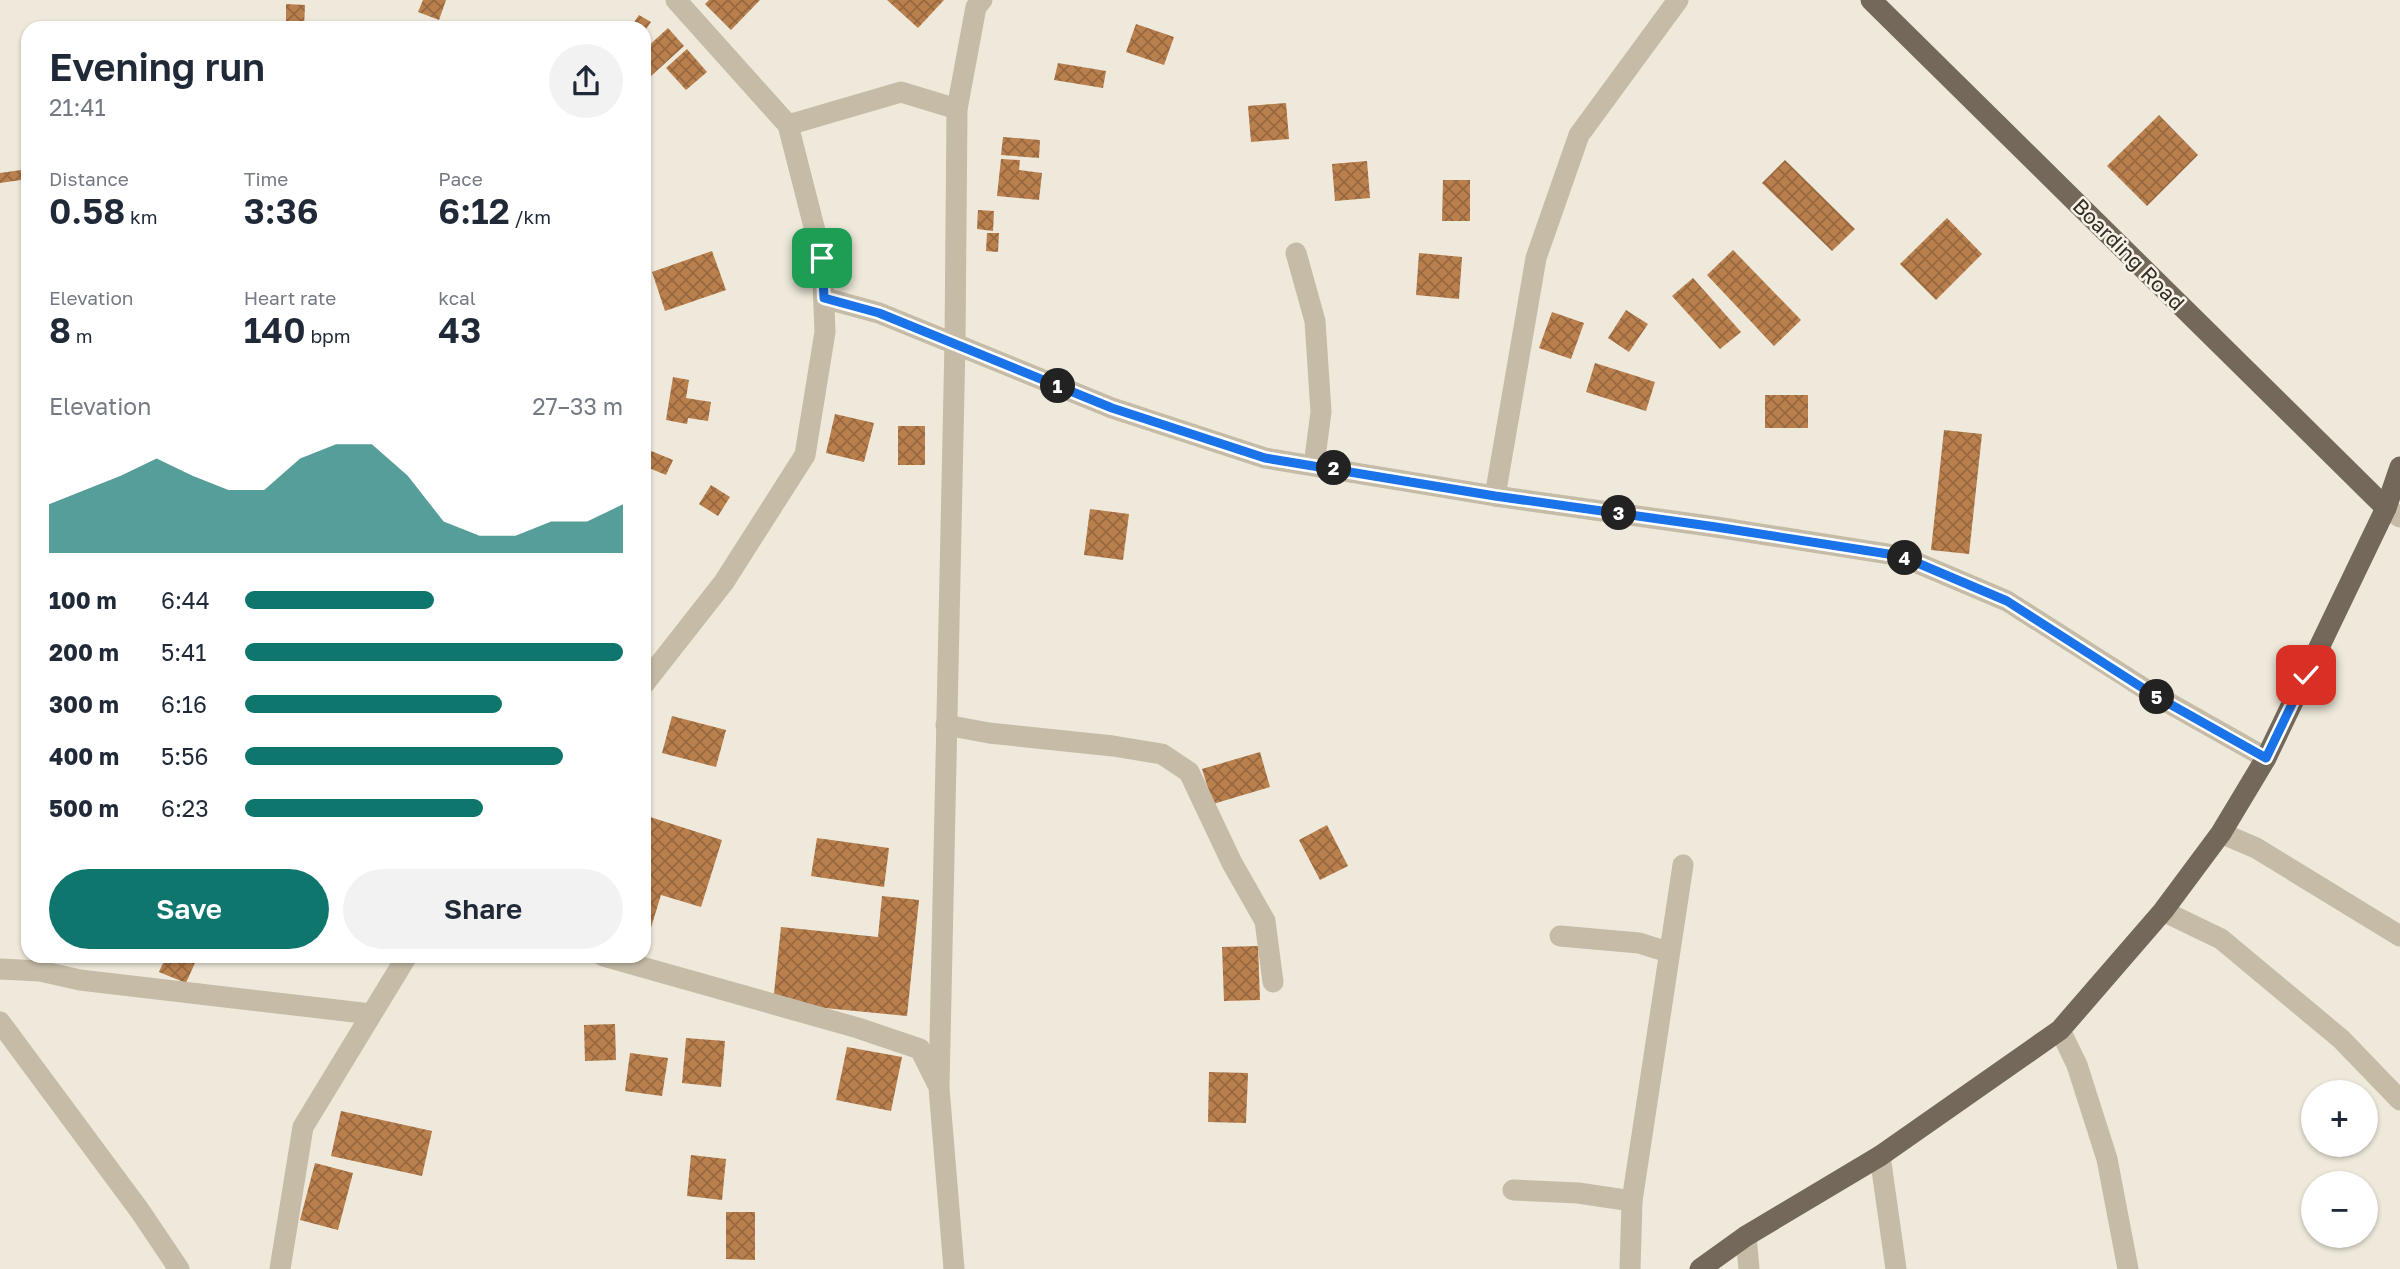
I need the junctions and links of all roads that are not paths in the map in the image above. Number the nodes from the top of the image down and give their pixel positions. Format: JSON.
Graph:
{"nodes":[{"id":1,"x":676,"y":0,"type":"edge"},
{"id":2,"x":982,"y":0,"type":"edge"},
{"id":3,"x":1678,"y":0,"type":"edge"},
{"id":4,"x":1871,"y":0,"type":"edge"},
{"id":5,"x":957,"y":108,"type":"junction"},
{"id":6,"x":788,"y":125,"type":"junction"},
{"id":7,"x":1296,"y":253,"type":"dead end"},
{"id":8,"x":824,"y":298,"type":"junction"},
{"id":9,"x":956,"y":343,"type":"junction"},
{"id":10,"x":1314,"y":465,"type":"junction"},
{"id":11,"x":2400,"y":467,"type":"edge"},
{"id":12,"x":1495,"y":496,"type":"junction"},
{"id":13,"x":2393,"y":513,"type":"edge"},
{"id":14,"x":651,"y":675,"type":"edge"},
{"id":15,"x":946,"y":725,"type":"junction"},
{"id":16,"x":2266,"y":758,"type":"junction"},
{"id":17,"x":2221,"y":833,"type":"junction"},
{"id":18,"x":1683,"y":865,"type":"dead end"},
{"id":19,"x":2163,"y":911,"type":"junction"},
{"id":20,"x":1560,"y":936,"type":"dead end"},
{"id":21,"x":2400,"y":936,"type":"edge"},
{"id":22,"x":1668,"y":952,"type":"junction"},
{"id":23,"x":403,"y":963,"type":"edge"},
{"id":24,"x":628,"y":963,"type":"edge"},
{"id":25,"x":0,"y":969,"type":"edge"},
{"id":26,"x":1273,"y":982,"type":"dead end"},
{"id":27,"x":371,"y":1014,"type":"junction"},
{"id":28,"x":0,"y":1022,"type":"edge"},
{"id":29,"x":2060,"y":1030,"type":"junction"},
{"id":30,"x":939,"y":1088,"type":"junction"},
{"id":31,"x":2400,"y":1100,"type":"edge"},
{"id":32,"x":1880,"y":1156,"type":"junction"},
{"id":33,"x":1513,"y":1190,"type":"dead end"},
{"id":34,"x":1632,"y":1201,"type":"junction"},
{"id":35,"x":1746,"y":1236,"type":"junction"},
{"id":36,"x":179,"y":1269,"type":"edge"},
{"id":37,"x":280,"y":1269,"type":"edge"},
{"id":38,"x":954,"y":1269,"type":"edge"},
{"id":39,"x":1630,"y":1269,"type":"edge"},
{"id":40,"x":1700,"y":1269,"type":"edge"},
{"id":41,"x":1749,"y":1269,"type":"edge"},
{"id":42,"x":1896,"y":1269,"type":"edge"},
{"id":43,"x":2128,"y":1269,"type":"edge"}],
"edges":[{"from":1,"to":6,"type":"street"},
{"from":2,"to":5,"type":"street"},
{"from":3,"to":12,"type":"street"},
{"from":4,"to":13,"type":"main road","name":"Boarding Road"},
{"from":5,"to":6,"type":"street"},
{"from":5,"to":9,"type":"street"},
{"from":6,"to":8,"type":"street"},
{"from":7,"to":10,"type":"street"},
{"from":8,"to":9,"type":"street"},
{"from":8,"to":14,"type":"street"},
{"from":9,"to":10,"type":"street"},
{"from":9,"to":15,"type":"street"},
{"from":10,"to":12,"type":"street"},
{"from":11,"to":13,"type":"main road"},
{"from":12,"to":16,"type":"street"},
{"from":13,"to":16,"type":"main road"},
{"from":15,"to":26,"type":"street"},
{"from":15,"to":30,"type":"street"},
{"from":16,"to":17,"type":"main road"},
{"from":17,"to":19,"type":"main road"},
{"from":17,"to":21,"type":"street"},
{"from":18,"to":22,"type":"street"},
{"from":19,"to":29,"type":"main road"},
{"from":19,"to":31,"type":"street"},
{"from":20,"to":22,"type":"street"},
{"from":22,"to":34,"type":"street"},
{"from":23,"to":27,"type":"street"},
{"from":24,"to":30,"type":"street"},
{"from":25,"to":27,"type":"street"},
{"from":27,"to":37,"type":"street"},
{"from":28,"to":36,"type":"street"},
{"from":29,"to":32,"type":"main road"},
{"from":29,"to":43,"type":"street"},
{"from":30,"to":38,"type":"street"},
{"from":32,"to":35,"type":"main road"},
{"from":32,"to":42,"type":"street"},
{"from":33,"to":34,"type":"street"},
{"from":34,"to":39,"type":"street"},
{"from":35,"to":40,"type":"main road"},
{"from":35,"to":41,"type":"street"}]}
